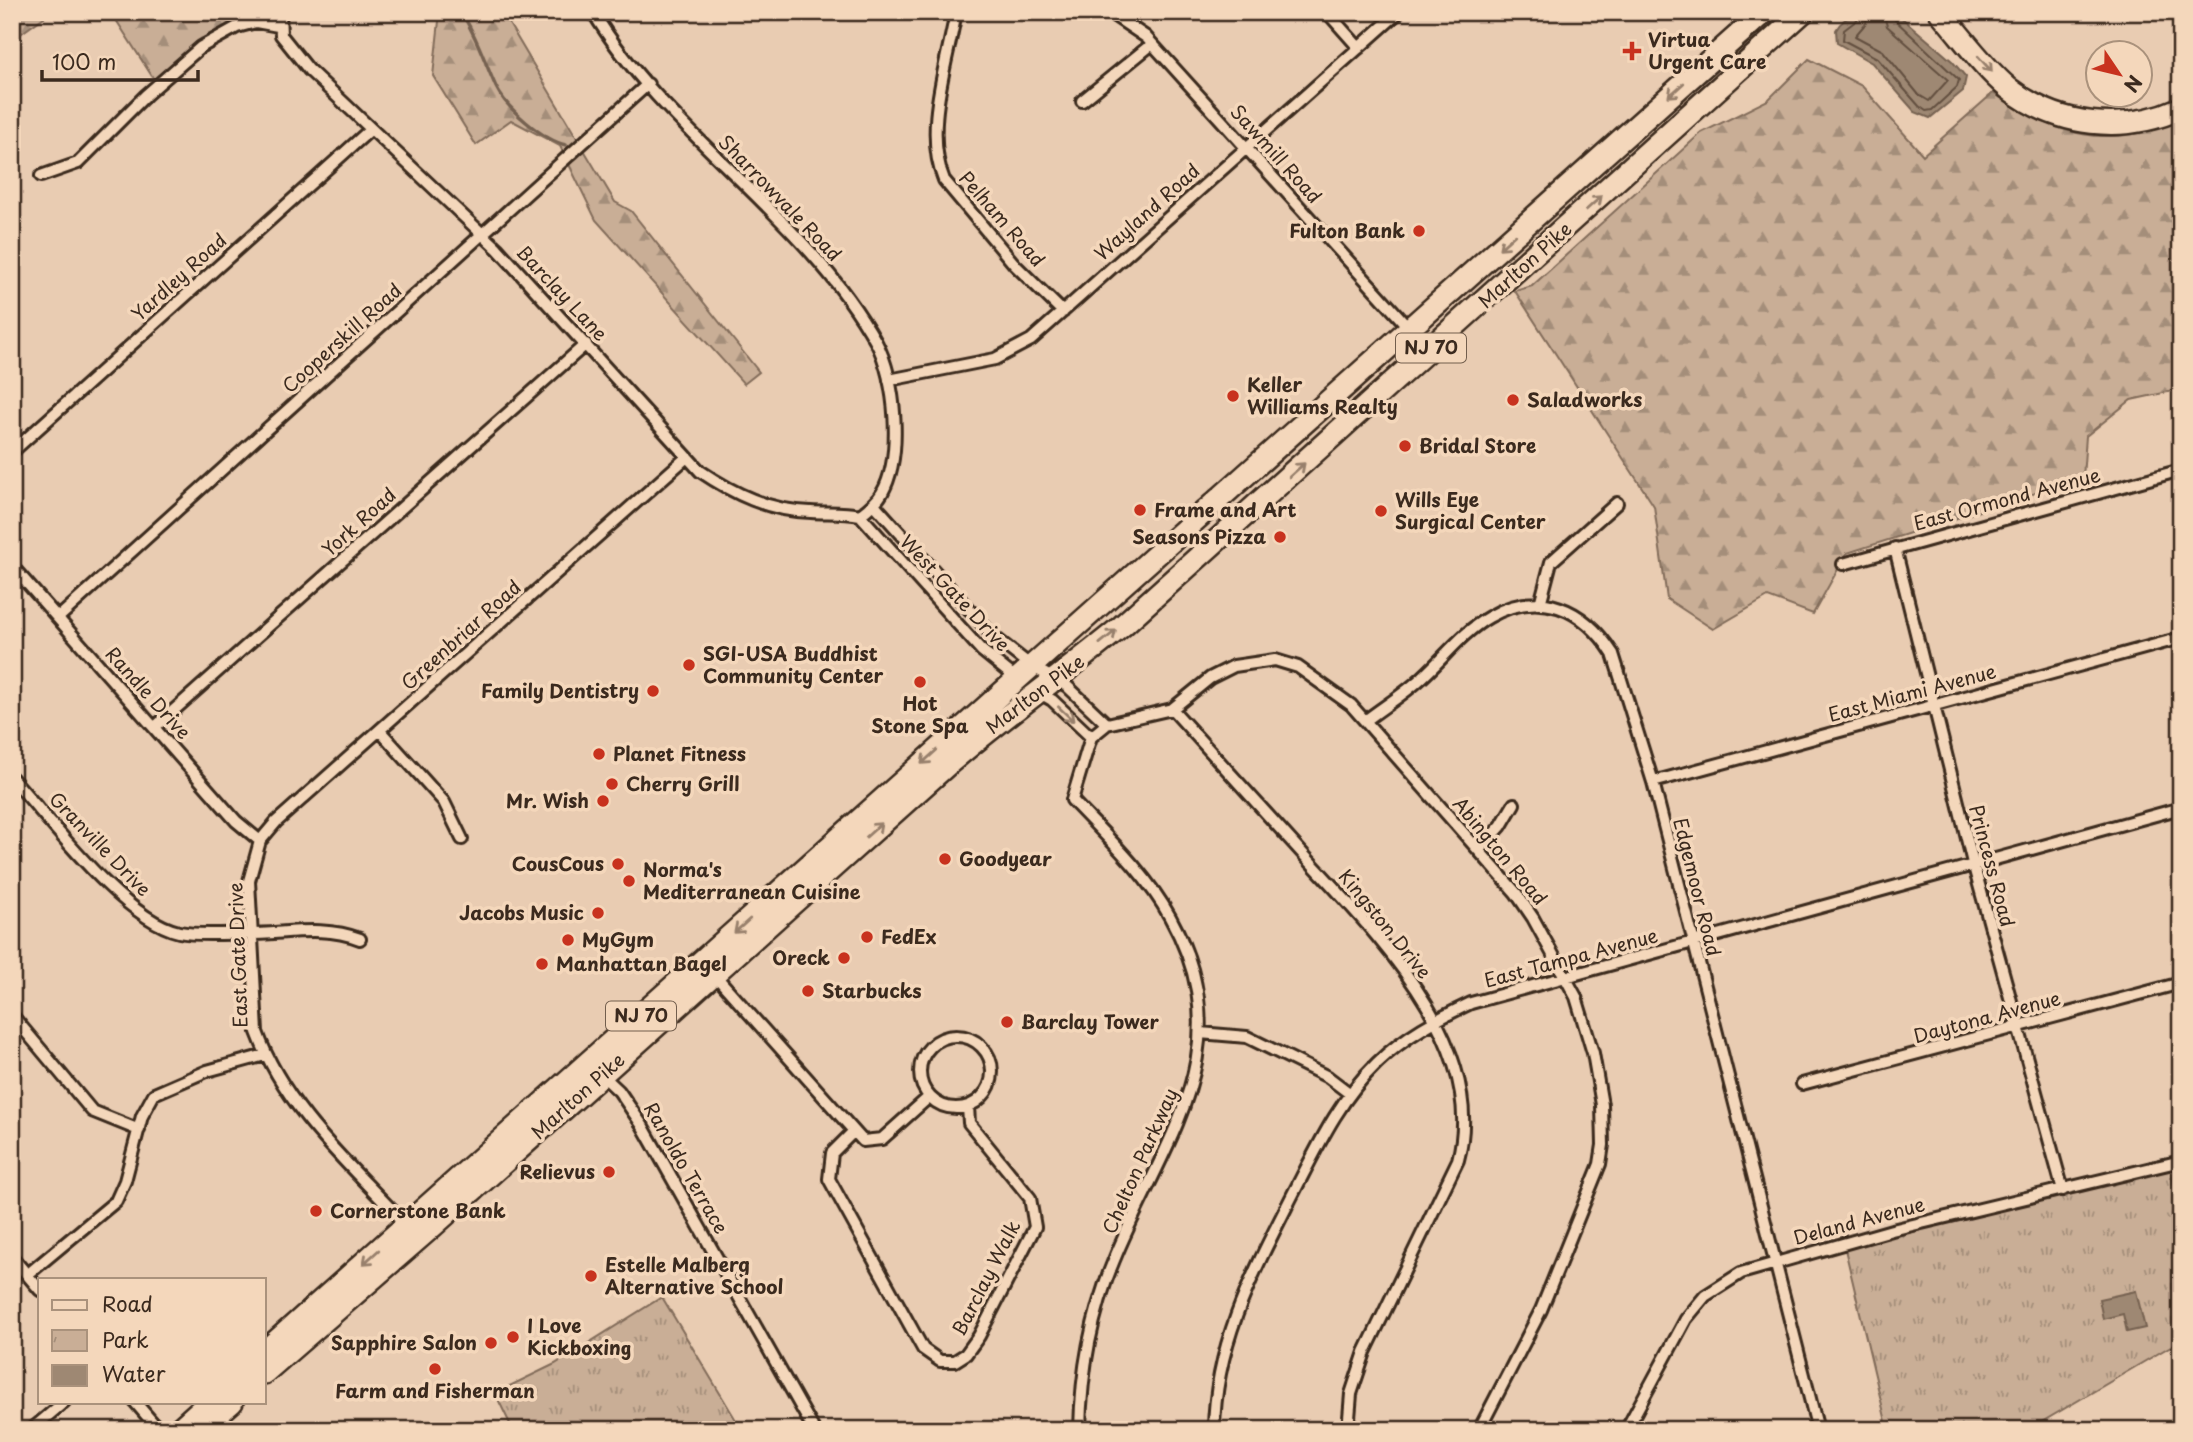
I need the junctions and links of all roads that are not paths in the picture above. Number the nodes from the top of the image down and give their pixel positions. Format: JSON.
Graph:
{"nodes":[{"id":1,"x":280,"y":12,"type":"edge"},
{"id":2,"x":593,"y":12,"type":"edge"},
{"id":3,"x":956,"y":12,"type":"edge"},
{"id":4,"x":1109,"y":12,"type":"edge"},
{"id":5,"x":1327,"y":12,"type":"edge"},
{"id":6,"x":1399,"y":12,"type":"edge"},
{"id":7,"x":1764,"y":12,"type":"edge"},
{"id":8,"x":1803,"y":12,"type":"edge"},
{"id":9,"x":1940,"y":12,"type":"edge"},
{"id":10,"x":278,"y":26,"type":"junction"},
{"id":11,"x":1152,"y":44,"type":"junction"},
{"id":12,"x":1359,"y":47,"type":"junction"},
{"id":13,"x":648,"y":83,"type":"junction"},
{"id":14,"x":1082,"y":101,"type":"dead end"},
{"id":15,"x":2181,"y":108,"type":"edge"},
{"id":16,"x":370,"y":129,"type":"junction"},
{"id":17,"x":1246,"y":147,"type":"junction"},
{"id":18,"x":41,"y":176,"type":"dead end"},
{"id":19,"x":482,"y":234,"type":"junction"},
{"id":20,"x":1063,"y":312,"type":"junction"},
{"id":21,"x":1410,"y":329,"type":"junction"},
{"id":22,"x":586,"y":344,"type":"junction"},
{"id":23,"x":889,"y":380,"type":"junction"},
{"id":24,"x":12,"y":452,"type":"edge"},
{"id":25,"x":687,"y":457,"type":"junction"},
{"id":26,"x":2181,"y":470,"type":"edge"},
{"id":27,"x":1617,"y":503,"type":"dead end"},
{"id":28,"x":867,"y":509,"type":"junction"},
{"id":29,"x":1895,"y":548,"type":"junction"},
{"id":30,"x":1843,"y":564,"type":"dead end"},
{"id":31,"x":12,"y":566,"type":"edge"},
{"id":32,"x":1540,"y":604,"type":"junction"},
{"id":33,"x":58,"y":618,"type":"junction"},
{"id":34,"x":2181,"y":638,"type":"edge"},
{"id":35,"x":1036,"y":680,"type":"junction"},
{"id":36,"x":1932,"y":705,"type":"junction"},
{"id":37,"x":1171,"y":709,"type":"junction"},
{"id":38,"x":1365,"y":721,"type":"junction"},
{"id":39,"x":155,"y":727,"type":"junction"},
{"id":40,"x":1099,"y":731,"type":"junction"},
{"id":41,"x":380,"y":732,"type":"junction"},
{"id":42,"x":12,"y":778,"type":"edge"},
{"id":43,"x":1653,"y":782,"type":"junction"},
{"id":44,"x":1514,"y":804,"type":"dead end"},
{"id":45,"x":2181,"y":808,"type":"edge"},
{"id":46,"x":462,"y":839,"type":"dead end"},
{"id":47,"x":260,"y":841,"type":"junction"},
{"id":48,"x":1479,"y":850,"type":"junction"},
{"id":49,"x":1973,"y":863,"type":"junction"},
{"id":50,"x":251,"y":934,"type":"junction"},
{"id":51,"x":360,"y":939,"type":"dead end"},
{"id":52,"x":1693,"y":944,"type":"junction"},
{"id":53,"x":714,"y":975,"type":"junction"},
{"id":54,"x":1566,"y":976,"type":"junction"},
{"id":55,"x":2181,"y":983,"type":"edge"},
{"id":56,"x":12,"y":1015,"type":"edge"},
{"id":57,"x":1433,"y":1021,"type":"junction"},
{"id":58,"x":2020,"y":1027,"type":"junction"},
{"id":59,"x":1200,"y":1033,"type":"junction"},
{"id":60,"x":265,"y":1055,"type":"junction"},
{"id":61,"x":602,"y":1075,"type":"junction"},
{"id":62,"x":567,"y":1082,"type":"junction"},
{"id":63,"x":1802,"y":1084,"type":"dead end"},
{"id":64,"x":1349,"y":1093,"type":"junction"},
{"id":65,"x":929,"y":1097,"type":"junction"},
{"id":66,"x":968,"y":1106,"type":"junction"},
{"id":67,"x":139,"y":1130,"type":"junction"},
{"id":68,"x":853,"y":1132,"type":"junction"},
{"id":69,"x":2181,"y":1161,"type":"edge"},
{"id":70,"x":2063,"y":1190,"type":"junction"},
{"id":71,"x":406,"y":1225,"type":"junction"},
{"id":72,"x":433,"y":1226,"type":"junction"},
{"id":73,"x":12,"y":1257,"type":"edge"},
{"id":74,"x":1776,"y":1262,"type":"junction"},
{"id":75,"x":27,"y":1275,"type":"junction"},
{"id":76,"x":38,"y":1288,"type":"edge"},
{"id":77,"x":266,"y":1350,"type":"edge"},
{"id":78,"x":266,"y":1371,"type":"edge"},
{"id":79,"x":62,"y":1404,"type":"edge"},
{"id":80,"x":137,"y":1404,"type":"edge"},
{"id":81,"x":207,"y":1404,"type":"edge"},
{"id":82,"x":230,"y":1404,"type":"edge"},
{"id":83,"x":32,"y":1430,"type":"edge"},
{"id":84,"x":159,"y":1430,"type":"edge"},
{"id":85,"x":178,"y":1430,"type":"edge"},
{"id":86,"x":200,"y":1430,"type":"edge"},
{"id":87,"x":814,"y":1430,"type":"edge"},
{"id":88,"x":1080,"y":1430,"type":"edge"},
{"id":89,"x":1214,"y":1430,"type":"edge"},
{"id":90,"x":1348,"y":1430,"type":"edge"},
{"id":91,"x":1479,"y":1430,"type":"edge"},
{"id":92,"x":1626,"y":1430,"type":"edge"},
{"id":93,"x":1818,"y":1430,"type":"edge"}],
"edges":[{"from":1,"to":10,"type":"street"},
{"from":2,"to":13,"type":"street","name":"Sharrowvale Road"},
{"from":3,"to":20,"type":"street","name":"Pelham Road"},
{"from":4,"to":11,"type":"street","name":"Sawmill Road"},
{"from":5,"to":12,"type":"street"},
{"from":6,"to":12,"type":"street","name":"Wayland Road"},
{"from":7,"to":21,"type":"highway","name":"Marlton Pike","number":"NJ 70","one_way":true},
{"from":35,"to":8,"type":"highway","name":"Marlton Pike","number":"NJ 70","one_way":true},
{"from":9,"to":15,"type":"highway","one_way":true},
{"from":10,"to":16,"type":"street","name":"Barclay Lane"},
{"from":10,"to":18,"type":"street"},
{"from":11,"to":14,"type":"street"},
{"from":11,"to":17,"type":"street","name":"Sawmill Road"},
{"from":12,"to":17,"type":"street","name":"Wayland Road"},
{"from":13,"to":19,"type":"street","name":"Cooperskill Road"},
{"from":13,"to":23,"type":"street","name":"Sharrowvale Road"},
{"from":16,"to":19,"type":"street","name":"Barclay Lane"},
{"from":16,"to":24,"type":"street","name":"Yardley Road"},
{"from":17,"to":20,"type":"street","name":"Wayland Road"},
{"from":17,"to":21,"type":"street","name":"Sawmill Road"},
{"from":19,"to":22,"type":"street","name":"Barclay Lane"},
{"from":19,"to":33,"type":"street","name":"Cooperskill Road"},
{"from":20,"to":23,"type":"street","name":"Wayland Road"},
{"from":21,"to":35,"type":"highway","name":"Marlton Pike","number":"NJ 70"},
{"from":22,"to":25,"type":"street","name":"Barclay Lane"},
{"from":22,"to":39,"type":"street","name":"York Road"},
{"from":23,"to":28,"type":"street","name":"Sharrowvale Road"},
{"from":25,"to":28,"type":"street","name":"Barclay Lane"},
{"from":25,"to":41,"type":"street","name":"Greenbriar Road"},
{"from":26,"to":29,"type":"street","name":"East Ormond Avenue"},
{"from":27,"to":32,"type":"street"},
{"from":28,"to":35,"type":"street","name":"West Gate Drive"},
{"from":28,"to":35,"type":"street","name":"West Gate Drive"},
{"from":29,"to":30,"type":"street","name":"East Ormond Avenue"},
{"from":29,"to":36,"type":"street","name":"Princess Road"},
{"from":31,"to":33,"type":"street","name":"Randle Drive"},
{"from":32,"to":38,"type":"street","name":"Edgemoor Road"},
{"from":32,"to":43,"type":"street","name":"Edgemoor Road"},
{"from":33,"to":39,"type":"street","name":"Randle Drive"},
{"from":34,"to":36,"type":"street","name":"East Miami Avenue"},
{"from":35,"to":40,"type":"street","one_way":true},
{"from":35,"to":40,"type":"street"},
{"from":53,"to":35,"type":"highway","name":"Marlton Pike","number":"NJ 70","one_way":true},
{"from":35,"to":62,"type":"highway","name":"Marlton Pike","number":"NJ 70","one_way":true},
{"from":36,"to":43,"type":"street","name":"East Miami Avenue"},
{"from":36,"to":49,"type":"street","name":"Princess Road"},
{"from":37,"to":38,"type":"street","name":"Abington Road"},
{"from":37,"to":40,"type":"street"},
{"from":37,"to":57,"type":"street","name":"Kingston Drive"},
{"from":38,"to":48,"type":"street","name":"Abington Road"},
{"from":39,"to":47,"type":"street","name":"Randle Drive"},
{"from":40,"to":59,"type":"street","name":"Chelton Parkway"},
{"from":41,"to":46,"type":"street"},
{"from":41,"to":47,"type":"street","name":"Greenbriar Road"},
{"from":42,"to":50,"type":"street","name":"Granville Drive"},
{"from":43,"to":52,"type":"street","name":"Edgemoor Road"},
{"from":44,"to":48,"type":"street"},
{"from":45,"to":49,"type":"street","name":"East Tampa Avenue"},
{"from":47,"to":50,"type":"street","name":"East Gate Drive"},
{"from":48,"to":54,"type":"street","name":"Abington Road"},
{"from":49,"to":52,"type":"street","name":"East Tampa Avenue"},
{"from":49,"to":58,"type":"street","name":"Princess Road"},
{"from":50,"to":51,"type":"street","name":"Granville Drive"},
{"from":50,"to":60,"type":"street","name":"East Gate Drive"},
{"from":52,"to":54,"type":"street","name":"East Tampa Avenue"},
{"from":52,"to":74,"type":"street","name":"Edgemoor Road"},
{"from":53,"to":61,"type":"highway","name":"Marlton Pike","number":"NJ 70"},
{"from":53,"to":68,"type":"street"},
{"from":54,"to":57,"type":"street","name":"East Tampa Avenue"},
{"from":54,"to":91,"type":"street","name":"Abington Road"},
{"from":55,"to":58,"type":"street","name":"Daytona Avenue"},
{"from":56,"to":67,"type":"street"},
{"from":57,"to":64,"type":"street","name":"East Tampa Avenue"},
{"from":57,"to":90,"type":"street","name":"Kingston Drive"},
{"from":58,"to":63,"type":"street","name":"Daytona Avenue"},
{"from":58,"to":70,"type":"street","name":"Princess Road"},
{"from":59,"to":64,"type":"street"},
{"from":59,"to":88,"type":"street","name":"Chelton Parkway"},
{"from":60,"to":67,"type":"street"},
{"from":60,"to":71,"type":"street","name":"East Gate Drive"},
{"from":61,"to":72,"type":"highway","name":"Marlton Pike","number":"NJ 70"},
{"from":61,"to":87,"type":"street","name":"Ranoldo Terrace"},
{"from":62,"to":71,"type":"highway","name":"Marlton Pike","number":"NJ 70"},
{"from":62,"to":72,"type":"highway"},
{"from":64,"to":89,"type":"street","name":"East Tampa Avenue"},
{"from":65,"to":66,"type":"street"},
{"from":65,"to":66,"type":"street"},
{"from":65,"to":68,"type":"street"},
{"from":66,"to":68,"type":"street","name":"Barclay Walk"},
{"from":67,"to":75,"type":"street"},
{"from":69,"to":70,"type":"street","name":"Deland Avenue"},
{"from":70,"to":74,"type":"street","name":"Deland Avenue"},
{"from":71,"to":77,"type":"highway","name":"Marlton Pike","number":"NJ 70","one_way":true},
{"from":72,"to":78,"type":"highway","name":"Marlton Pike","number":"NJ 70"},
{"from":73,"to":75,"type":"street"},
{"from":74,"to":92,"type":"street","name":"Deland Avenue"},
{"from":74,"to":93,"type":"street","name":"Edgemoor Road"},
{"from":75,"to":76,"type":"street"},
{"from":79,"to":83,"type":"street"},
{"from":80,"to":84,"type":"street"},
{"from":81,"to":85,"type":"highway"},
{"from":82,"to":86,"type":"highway"}]}
